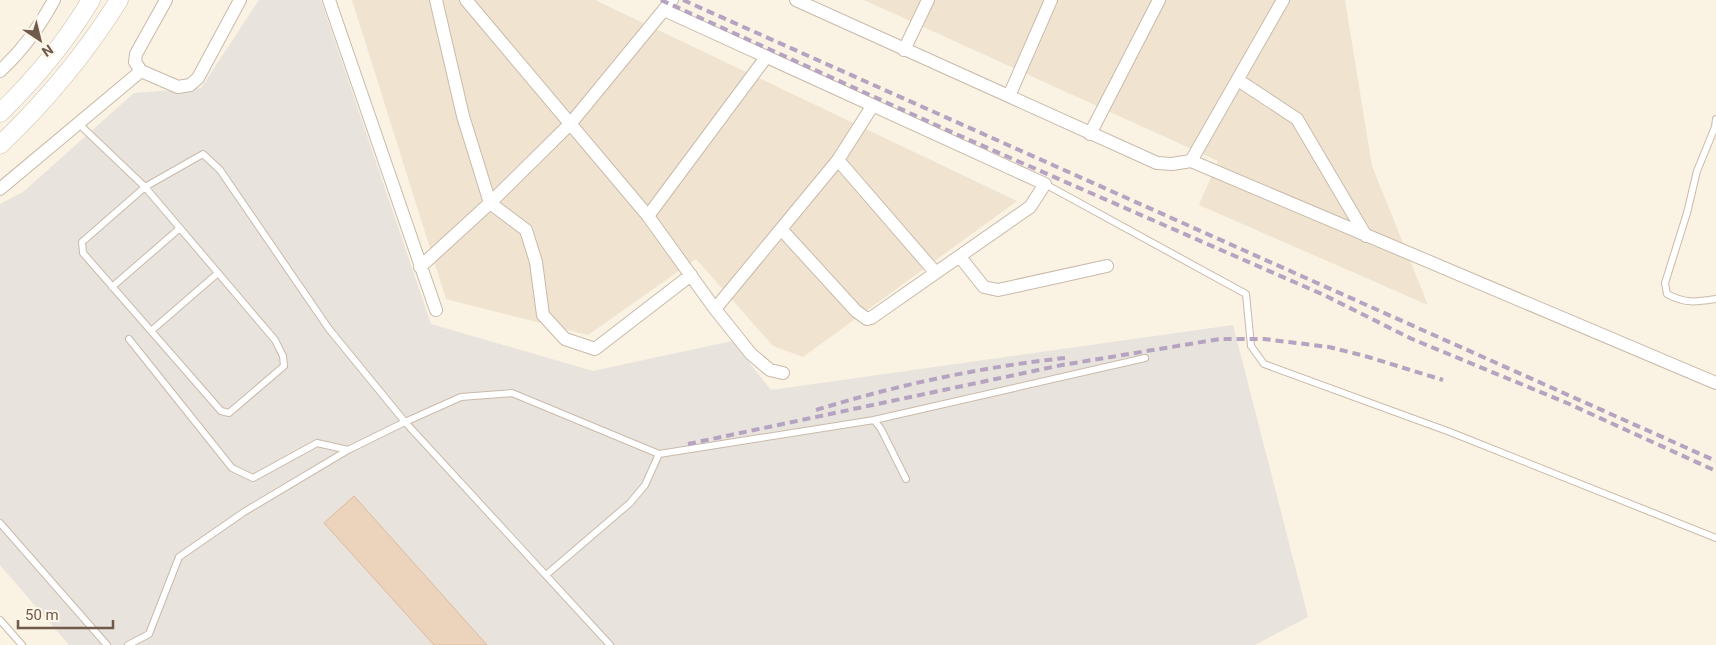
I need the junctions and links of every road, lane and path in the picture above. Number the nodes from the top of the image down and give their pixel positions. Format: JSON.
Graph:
{"nodes":[{"id":1,"x":54,"y":0,"type":"edge"},
{"id":2,"x":91,"y":0,"type":"edge"},
{"id":3,"x":119,"y":0,"type":"edge"},
{"id":4,"x":166,"y":0,"type":"edge"},
{"id":5,"x":240,"y":0,"type":"edge"},
{"id":6,"x":329,"y":0,"type":"edge"},
{"id":7,"x":436,"y":0,"type":"edge"},
{"id":8,"x":466,"y":0,"type":"edge"},
{"id":9,"x":796,"y":0,"type":"edge"},
{"id":10,"x":928,"y":0,"type":"edge"},
{"id":11,"x":1051,"y":0,"type":"edge"},
{"id":12,"x":1158,"y":0,"type":"edge"},
{"id":13,"x":1283,"y":0,"type":"edge"},
{"id":14,"x":668,"y":5,"type":"edge"},
{"id":15,"x":904,"y":50,"type":"junction"},
{"id":16,"x":767,"y":56,"type":"junction"},
{"id":17,"x":141,"y":71,"type":"junction"},
{"id":18,"x":0,"y":72,"type":"edge"},
{"id":19,"x":1238,"y":80,"type":"junction"},
{"id":20,"x":1008,"y":96,"type":"junction"},
{"id":21,"x":873,"y":105,"type":"junction"},
{"id":22,"x":0,"y":113,"type":"edge"},
{"id":23,"x":571,"y":123,"type":"junction"},
{"id":24,"x":79,"y":124,"type":"junction"},
{"id":25,"x":1716,"y":125,"type":"edge"},
{"id":26,"x":1090,"y":134,"type":"junction"},
{"id":27,"x":0,"y":145,"type":"edge"},
{"id":28,"x":838,"y":160,"type":"junction"},
{"id":29,"x":1191,"y":161,"type":"junction"},
{"id":30,"x":1045,"y":184,"type":"junction"},
{"id":31,"x":145,"y":187,"type":"junction"},
{"id":32,"x":0,"y":189,"type":"edge"},
{"id":33,"x":490,"y":202,"type":"junction"},
{"id":34,"x":648,"y":216,"type":"junction"},
{"id":35,"x":180,"y":228,"type":"junction"},
{"id":36,"x":781,"y":229,"type":"junction"},
{"id":37,"x":1366,"y":236,"type":"junction"},
{"id":38,"x":960,"y":257,"type":"junction"},
{"id":39,"x":1107,"y":266,"type":"dead end"},
{"id":40,"x":420,"y":267,"type":"junction"},
{"id":41,"x":935,"y":272,"type":"junction"},
{"id":42,"x":218,"y":273,"type":"junction"},
{"id":43,"x":691,"y":276,"type":"junction"},
{"id":44,"x":112,"y":287,"type":"junction"},
{"id":45,"x":1716,"y":299,"type":"edge"},
{"id":46,"x":715,"y":309,"type":"junction"},
{"id":47,"x":436,"y":310,"type":"dead end"},
{"id":48,"x":151,"y":331,"type":"junction"},
{"id":49,"x":130,"y":339,"type":"dead end"},
{"id":50,"x":1146,"y":358,"type":"dead end"},
{"id":51,"x":784,"y":373,"type":"dead end"},
{"id":52,"x":1716,"y":384,"type":"edge"},
{"id":53,"x":874,"y":420,"type":"junction"},
{"id":54,"x":405,"y":422,"type":"junction"},
{"id":55,"x":348,"y":450,"type":"junction"},
{"id":56,"x":659,"y":454,"type":"junction"},
{"id":57,"x":906,"y":479,"type":"dead end"},
{"id":58,"x":0,"y":523,"type":"edge"},
{"id":59,"x":1716,"y":538,"type":"edge"},
{"id":60,"x":546,"y":575,"type":"junction"},
{"id":61,"x":0,"y":620,"type":"edge"},
{"id":62,"x":22,"y":645,"type":"edge"},
{"id":63,"x":107,"y":645,"type":"edge"},
{"id":64,"x":128,"y":645,"type":"edge"},
{"id":65,"x":610,"y":645,"type":"edge"}],
"edges":[{"from":1,"to":18,"type":"street"},
{"from":2,"to":22,"type":"main road"},
{"from":3,"to":27,"type":"main road"},
{"from":4,"to":17,"type":"street"},
{"from":5,"to":17,"type":"street"},
{"from":6,"to":40,"type":"street"},
{"from":7,"to":33,"type":"street"},
{"from":8,"to":23,"type":"street"},
{"from":9,"to":15,"type":"street"},
{"from":10,"to":15,"type":"street"},
{"from":11,"to":20,"type":"street"},
{"from":12,"to":26,"type":"street"},
{"from":13,"to":19,"type":"street"},
{"from":14,"to":16,"type":"street"},
{"from":14,"to":23,"type":"street"},
{"from":15,"to":20,"type":"street"},
{"from":16,"to":21,"type":"street"},
{"from":16,"to":34,"type":"street"},
{"from":17,"to":24,"type":"street"},
{"from":19,"to":29,"type":"street"},
{"from":19,"to":37,"type":"street"},
{"from":20,"to":26,"type":"street"},
{"from":21,"to":28,"type":"street"},
{"from":21,"to":30,"type":"street"},
{"from":23,"to":33,"type":"street"},
{"from":23,"to":34,"type":"street"},
{"from":24,"to":31,"type":"lane"},
{"from":24,"to":32,"type":"street"},
{"from":25,"to":45,"type":"lane"},
{"from":26,"to":29,"type":"street"},
{"from":28,"to":36,"type":"street"},
{"from":28,"to":41,"type":"street"},
{"from":29,"to":37,"type":"street"},
{"from":30,"to":38,"type":"street"},
{"from":30,"to":59,"type":"lane"},
{"from":31,"to":35,"type":"lane"},
{"from":31,"to":44,"type":"lane"},
{"from":31,"to":54,"type":"lane"},
{"from":33,"to":40,"type":"street"},
{"from":33,"to":43,"type":"street"},
{"from":34,"to":43,"type":"street"},
{"from":35,"to":42,"type":"lane"},
{"from":35,"to":44,"type":"lane"},
{"from":36,"to":41,"type":"street"},
{"from":36,"to":46,"type":"street"},
{"from":37,"to":52,"type":"street"},
{"from":38,"to":39,"type":"street"},
{"from":38,"to":41,"type":"street"},
{"from":40,"to":47,"type":"street"},
{"from":42,"to":48,"type":"lane"},
{"from":42,"to":48,"type":"lane"},
{"from":43,"to":46,"type":"street"},
{"from":44,"to":48,"type":"lane"},
{"from":46,"to":51,"type":"street"},
{"from":49,"to":55,"type":"lane"},
{"from":50,"to":53,"type":"lane"},
{"from":53,"to":56,"type":"lane"},
{"from":53,"to":57,"type":"lane"},
{"from":54,"to":55,"type":"lane"},
{"from":54,"to":56,"type":"lane"},
{"from":54,"to":60,"type":"lane"},
{"from":55,"to":64,"type":"lane"},
{"from":56,"to":60,"type":"lane"},
{"from":58,"to":63,"type":"lane"},
{"from":60,"to":65,"type":"lane"},
{"from":61,"to":62,"type":"lane"}]}
